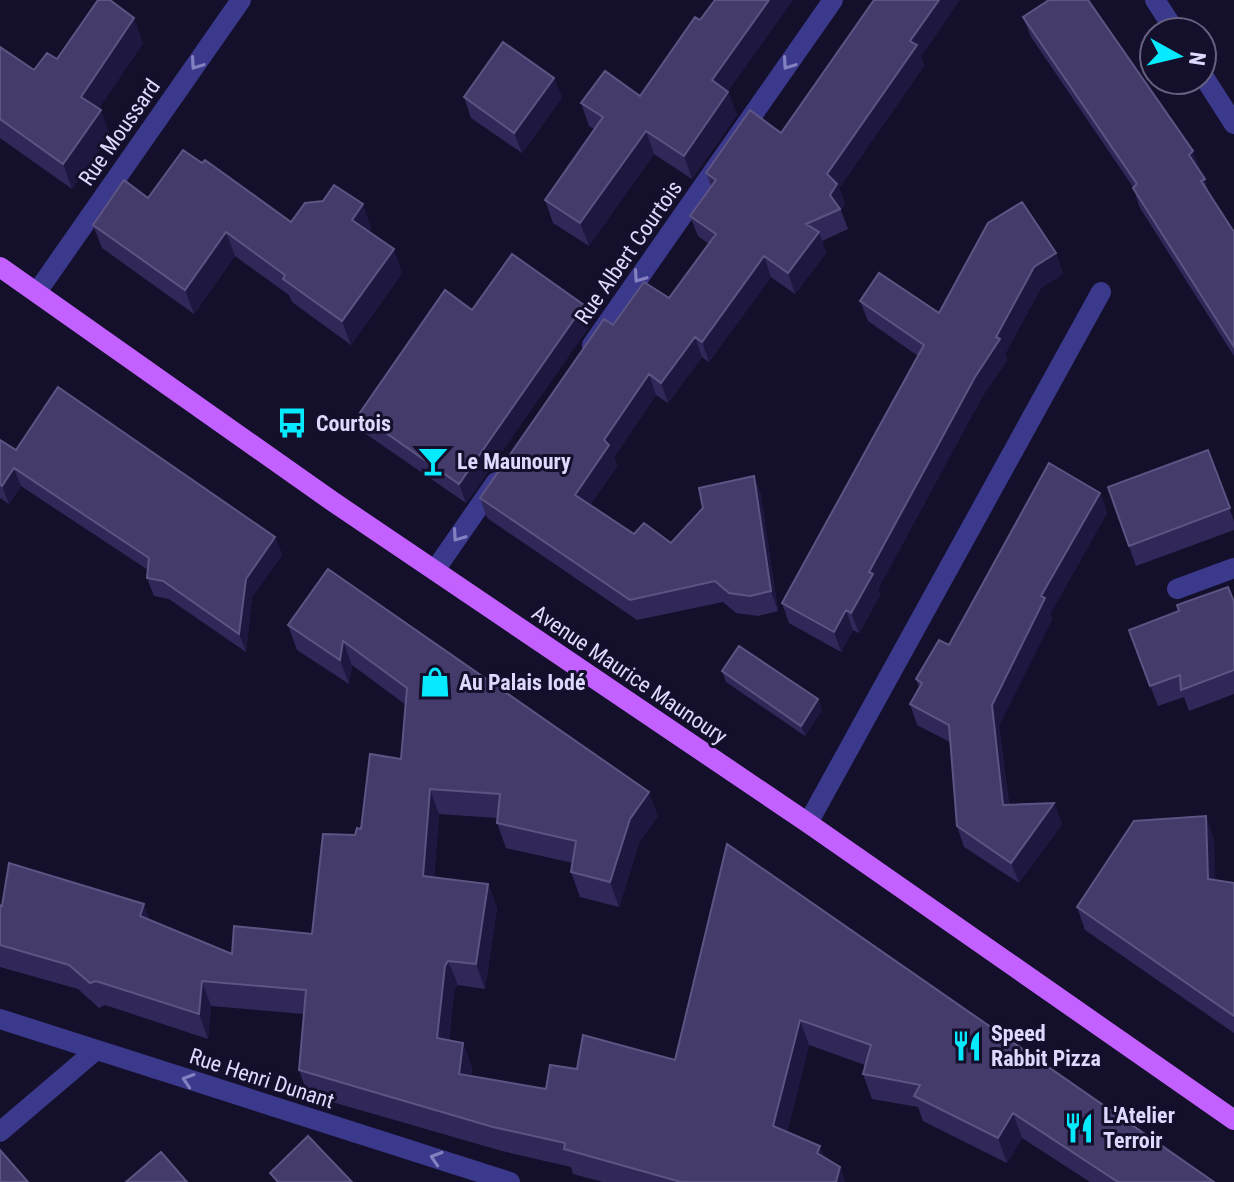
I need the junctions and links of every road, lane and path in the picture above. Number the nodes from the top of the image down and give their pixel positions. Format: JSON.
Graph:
{"nodes":[{"id":1,"x":241,"y":0,"type":"edge"},
{"id":2,"x":833,"y":0,"type":"edge"},
{"id":3,"x":1216,"y":96,"type":"edge"},
{"id":4,"x":1234,"y":124,"type":"edge"},
{"id":5,"x":0,"y":267,"type":"edge"},
{"id":6,"x":37,"y":292,"type":"junction"},
{"id":7,"x":1101,"y":292,"type":"dead end"},
{"id":8,"x":581,"y":360,"type":"edge"},
{"id":9,"x":510,"y":463,"type":"edge"},
{"id":10,"x":1234,"y":568,"type":"edge"},
{"id":11,"x":435,"y":570,"type":"junction"},
{"id":12,"x":1177,"y":589,"type":"dead end"},
{"id":13,"x":808,"y":823,"type":"junction"},
{"id":14,"x":0,"y":1019,"type":"edge"},
{"id":15,"x":95,"y":1051,"type":"junction"},
{"id":16,"x":1234,"y":1120,"type":"edge"},
{"id":17,"x":0,"y":1132,"type":"edge"},
{"id":18,"x":510,"y":1182,"type":"edge"}],
"edges":[{"from":1,"to":6,"type":"street","name":"Rue Moussard","one_way":true},
{"from":2,"to":8,"type":"street","name":"Rue Albert Courtois","one_way":true},
{"from":3,"to":4,"type":"street"},
{"from":5,"to":6,"type":"main road","name":"Avenue Maurice Maunoury"},
{"from":6,"to":11,"type":"main road","name":"Avenue Maurice Maunoury"},
{"from":7,"to":13,"type":"street"},
{"from":9,"to":11,"type":"street","one_way":true},
{"from":10,"to":12,"type":"street"},
{"from":11,"to":13,"type":"main road","name":"Avenue Maurice Maunoury"},
{"from":13,"to":16,"type":"main road","name":"Avenue Maurice Maunoury"},
{"from":14,"to":15,"type":"street","name":"Rue Henri Dunant"},
{"from":15,"to":17,"type":"street"},
{"from":18,"to":15,"type":"street","name":"Rue Henri Dunant","one_way":true}]}
